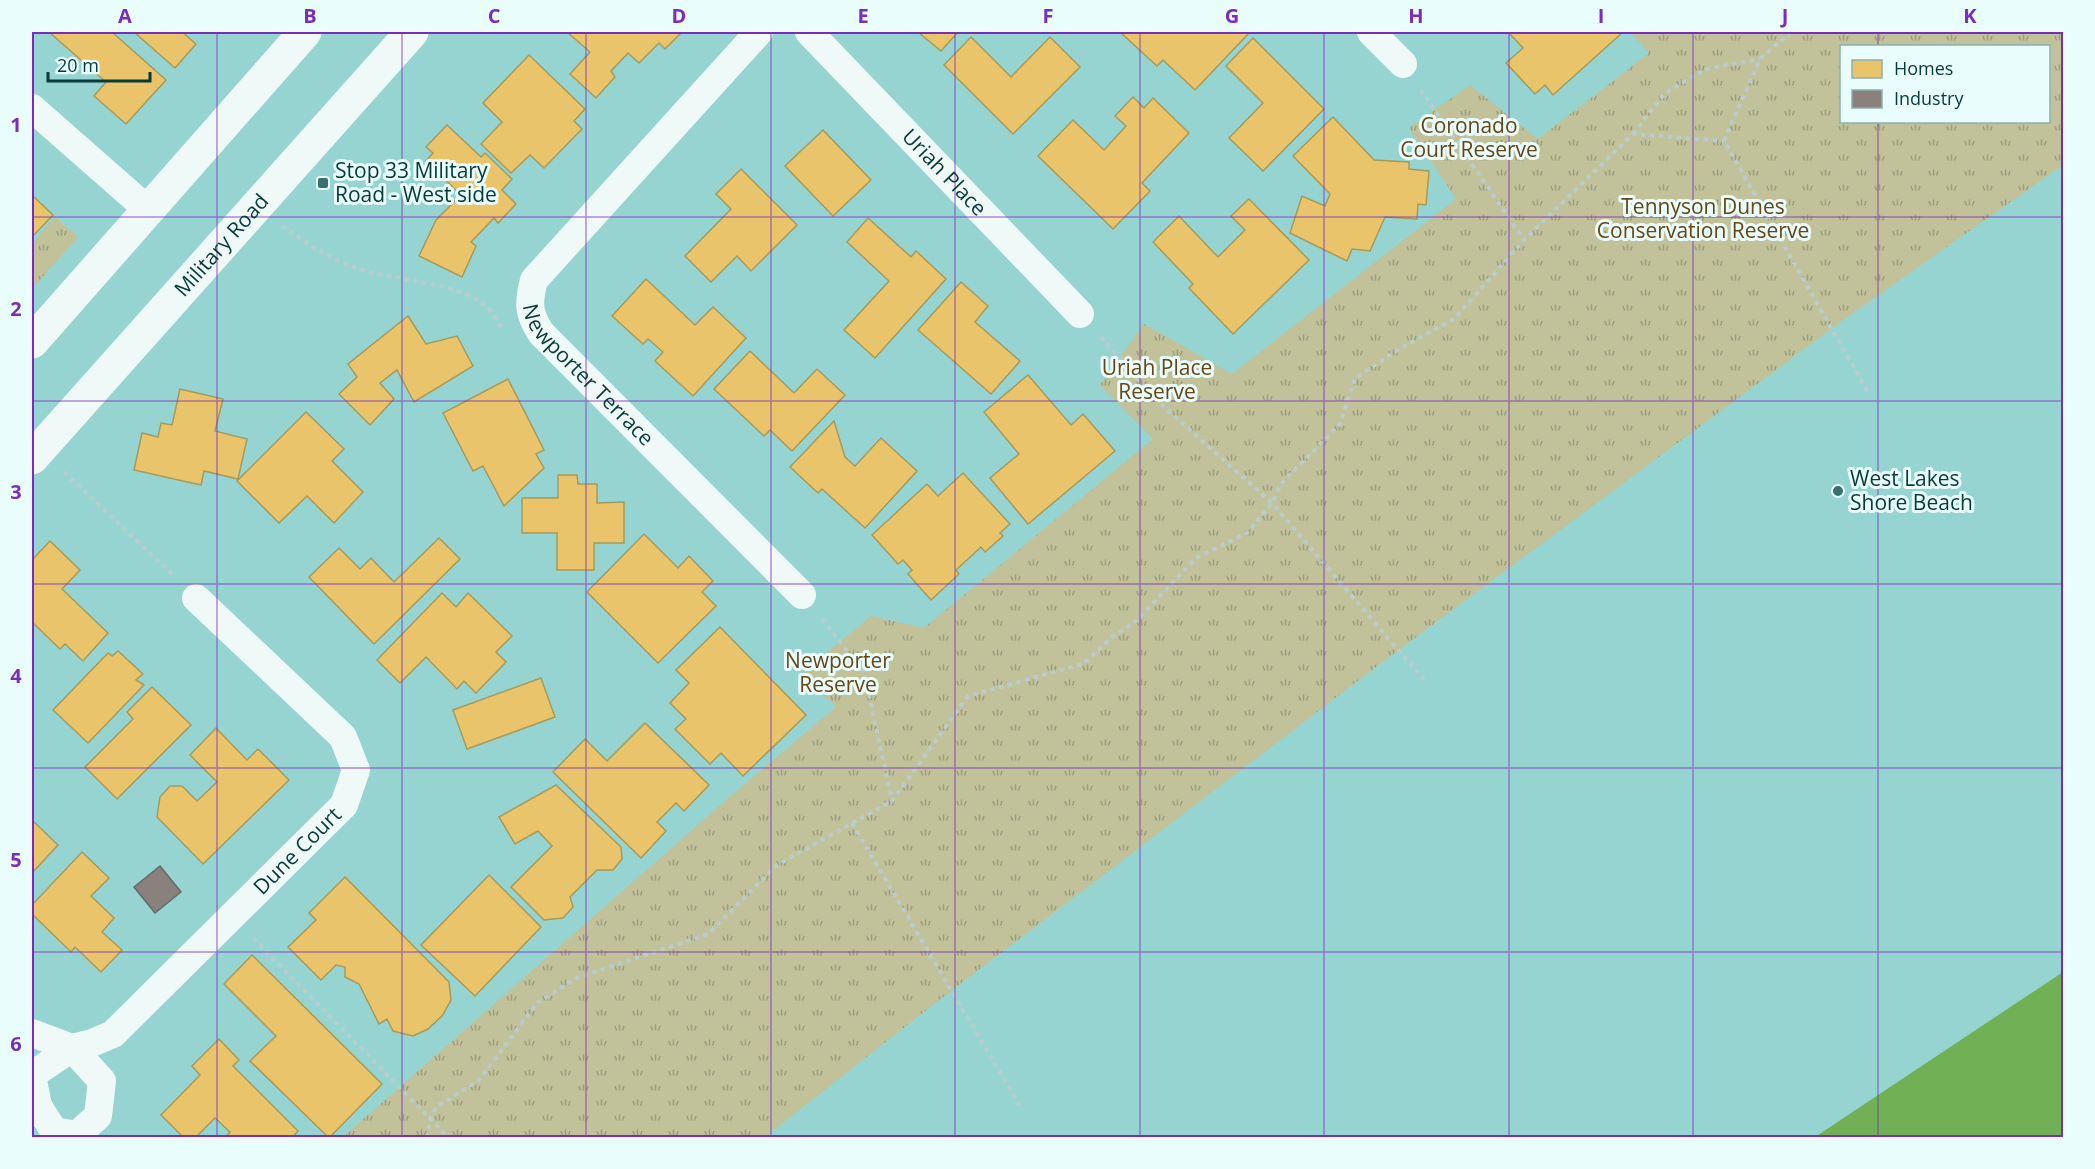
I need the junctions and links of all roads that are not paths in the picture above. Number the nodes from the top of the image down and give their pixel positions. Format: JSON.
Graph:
{"nodes":[{"id":1,"x":305,"y":32,"type":"edge"},
{"id":2,"x":412,"y":32,"type":"edge"},
{"id":3,"x":759,"y":32,"type":"edge"},
{"id":4,"x":809,"y":32,"type":"edge"},
{"id":5,"x":1371,"y":32,"type":"edge"},
{"id":6,"x":1403,"y":64,"type":"road end"},
{"id":7,"x":32,"y":108,"type":"edge"},
{"id":8,"x":147,"y":209,"type":"junction"},
{"id":9,"x":1080,"y":314,"type":"road end"},
{"id":10,"x":32,"y":342,"type":"edge"},
{"id":11,"x":32,"y":459,"type":"edge"},
{"id":12,"x":802,"y":595,"type":"road end"},
{"id":13,"x":196,"y":598,"type":"road end"},
{"id":14,"x":32,"y":1033,"type":"edge"}],
"edges":[{"from":1,"to":8,"type":"main road"},
{"from":2,"to":11,"type":"main road","name":"Military Road"},
{"from":3,"to":12,"type":"street","name":"Newporter Terrace"},
{"from":4,"to":9,"type":"street","name":"Uriah Place"},
{"from":5,"to":6,"type":"street"},
{"from":7,"to":8,"type":"street"},
{"from":8,"to":10,"type":"main road"},
{"from":13,"to":14,"type":"street","name":"Dune Court"}]}
